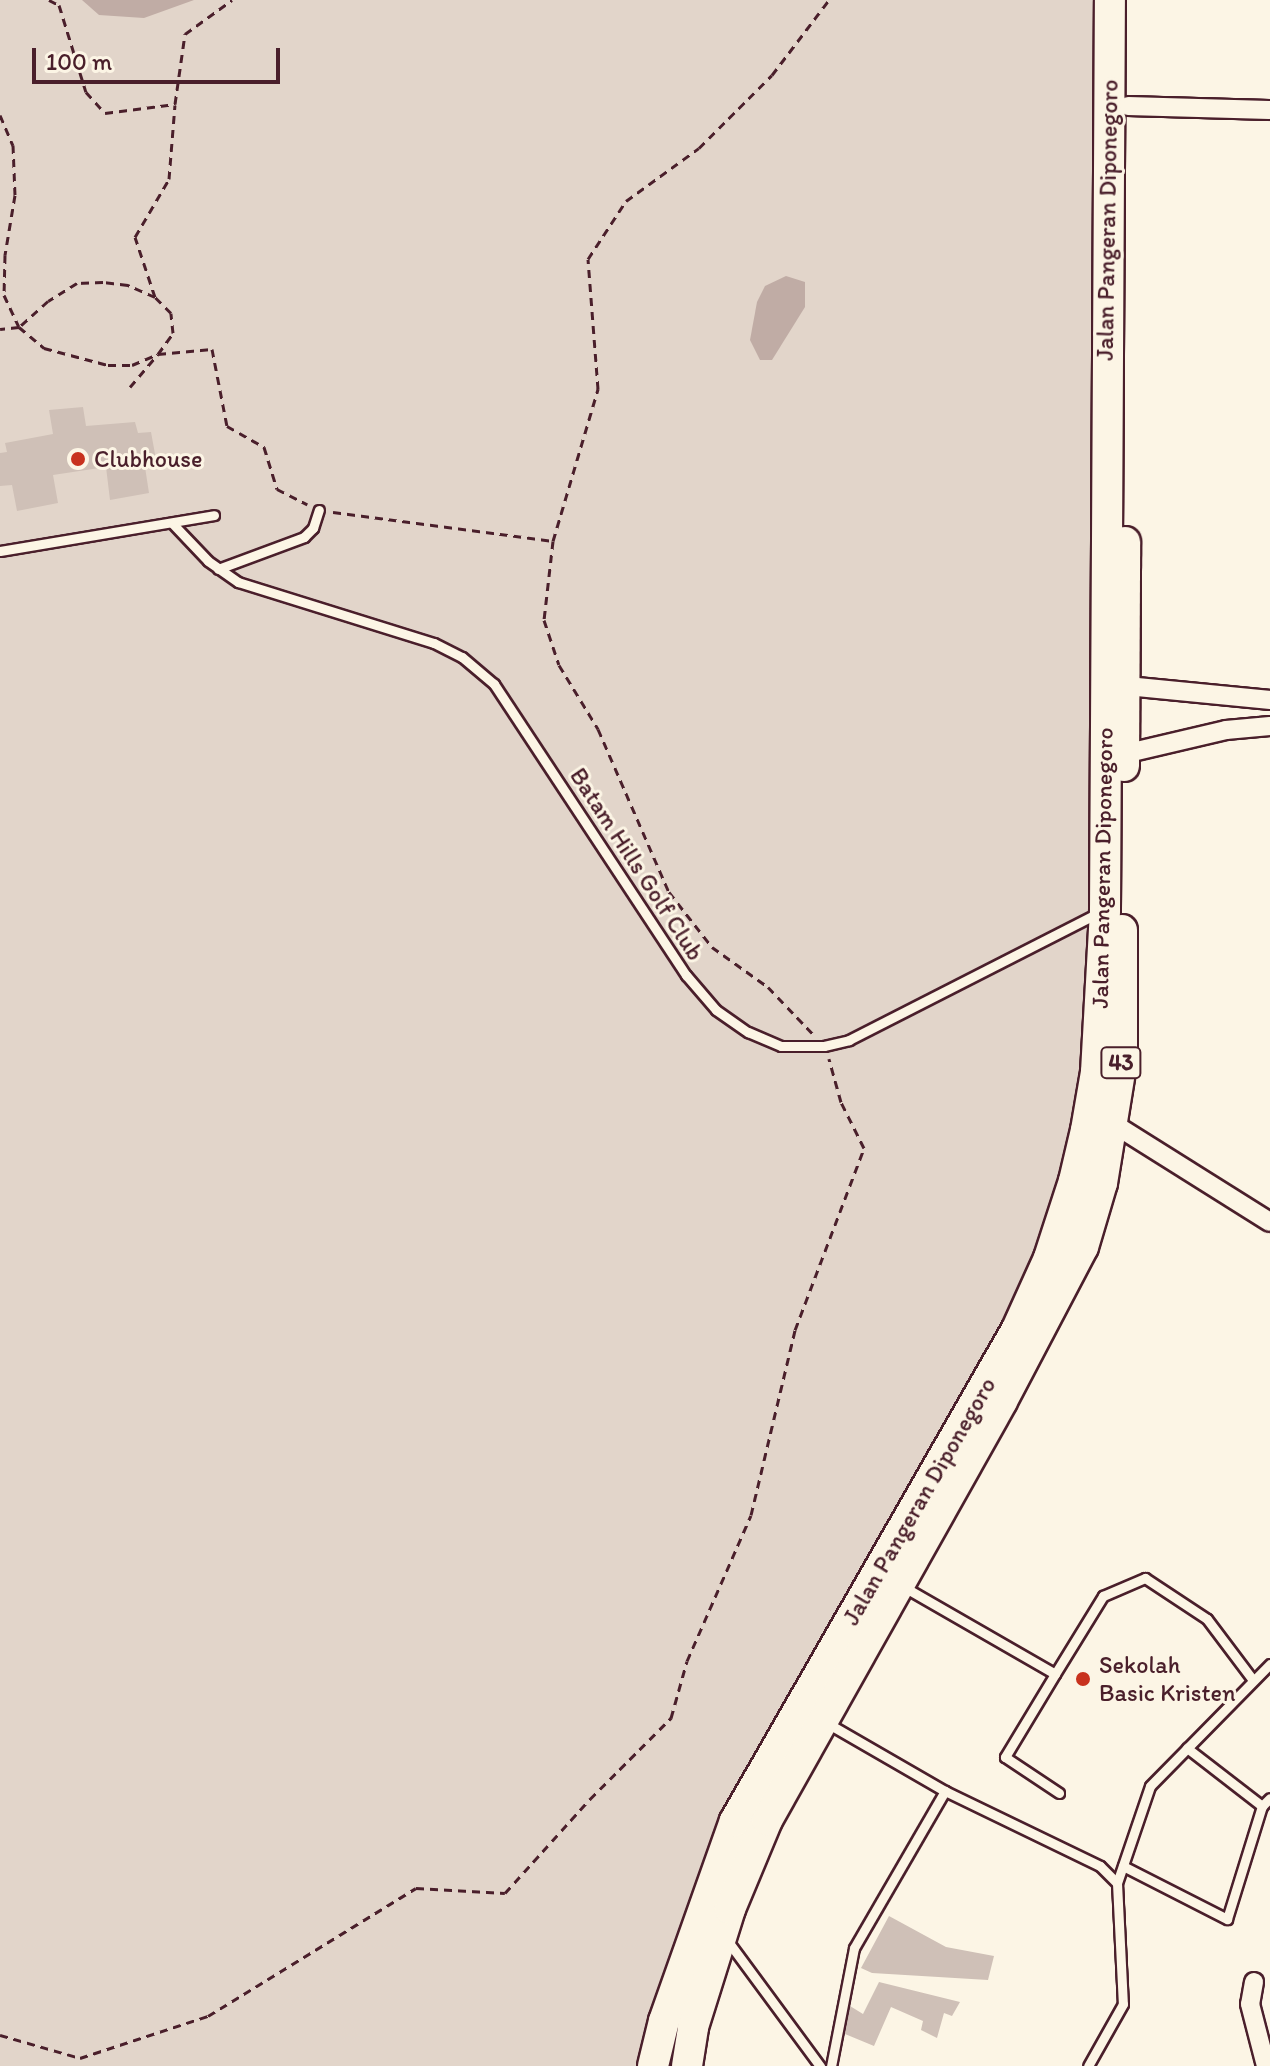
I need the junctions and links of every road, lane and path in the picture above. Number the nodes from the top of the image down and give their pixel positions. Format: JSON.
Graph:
{"nodes":[{"id":1,"x":49,"y":0,"type":"edge"},
{"id":2,"x":232,"y":0,"type":"edge"},
{"id":3,"x":829,"y":0,"type":"edge"},
{"id":4,"x":1110,"y":0,"type":"edge"},
{"id":5,"x":1130,"y":0,"type":"edge"},
{"id":6,"x":58,"y":2,"type":"edge"},
{"id":7,"x":175,"y":104,"type":"junction"},
{"id":8,"x":1128,"y":106,"type":"junction"},
{"id":9,"x":1270,"y":110,"type":"edge"},
{"id":10,"x":0,"y":115,"type":"edge"},
{"id":11,"x":155,"y":297,"type":"junction"},
{"id":12,"x":19,"y":327,"type":"junction"},
{"id":13,"x":0,"y":329,"type":"edge"},
{"id":14,"x":158,"y":354,"type":"junction"},
{"id":15,"x":130,"y":387,"type":"dead end"},
{"id":16,"x":319,"y":510,"type":"junction"},
{"id":17,"x":214,"y":515,"type":"dead end"},
{"id":18,"x":172,"y":523,"type":"junction"},
{"id":19,"x":553,"y":541,"type":"junction"},
{"id":20,"x":0,"y":551,"type":"edge"},
{"id":21,"x":218,"y":569,"type":"junction"},
{"id":22,"x":1127,"y":686,"type":"junction"},
{"id":23,"x":1270,"y":700,"type":"edge"},
{"id":24,"x":1270,"y":726,"type":"edge"},
{"id":25,"x":1124,"y":754,"type":"junction"},
{"id":26,"x":1105,"y":910,"type":"junction"},
{"id":27,"x":824,"y":1046,"type":"junction"},
{"id":28,"x":1112,"y":1123,"type":"junction"},
{"id":29,"x":1270,"y":1222,"type":"edge"},
{"id":30,"x":901,"y":1585,"type":"junction"},
{"id":31,"x":1270,"y":1664,"type":"edge"},
{"id":32,"x":1055,"y":1674,"type":"junction"},
{"id":33,"x":1253,"y":1680,"type":"junction"},
{"id":34,"x":824,"y":1721,"type":"junction"},
{"id":35,"x":1187,"y":1748,"type":"junction"},
{"id":36,"x":945,"y":1791,"type":"junction"},
{"id":37,"x":1059,"y":1793,"type":"dead end"},
{"id":38,"x":1270,"y":1798,"type":"edge"},
{"id":39,"x":1262,"y":1806,"type":"junction"},
{"id":40,"x":1123,"y":1866,"type":"junction"},
{"id":41,"x":1117,"y":1883,"type":"junction"},
{"id":42,"x":722,"y":1933,"type":"junction"},
{"id":43,"x":1254,"y":1982,"type":"dead end"},
{"id":44,"x":0,"y":2035,"type":"edge"},
{"id":45,"x":653,"y":2066,"type":"edge"},
{"id":46,"x":687,"y":2066,"type":"edge"},
{"id":47,"x":820,"y":2066,"type":"edge"},
{"id":48,"x":831,"y":2066,"type":"edge"},
{"id":49,"x":1088,"y":2066,"type":"edge"},
{"id":50,"x":1266,"y":2066,"type":"edge"}],
"edges":[{"from":1,"to":6,"type":"path"},
{"from":2,"to":7,"type":"path"},
{"from":3,"to":19,"type":"path"},
{"from":4,"to":26,"type":"highway","name":"Jalan Pangeran Diponegoro","number":"43"},
{"from":5,"to":8,"type":"highway","name":"Jalan Pangeran Diponegoro","number":"43"},
{"from":6,"to":7,"type":"path"},
{"from":7,"to":11,"type":"path"},
{"from":8,"to":9,"type":"street"},
{"from":8,"to":22,"type":"highway","name":"Jalan Pangeran Diponegoro","number":"43"},
{"from":10,"to":12,"type":"path"},
{"from":11,"to":12,"type":"path"},
{"from":11,"to":14,"type":"path"},
{"from":12,"to":13,"type":"path"},
{"from":12,"to":14,"type":"path"},
{"from":14,"to":15,"type":"path"},
{"from":14,"to":16,"type":"path"},
{"from":16,"to":19,"type":"path"},
{"from":16,"to":21,"type":"lane"},
{"from":17,"to":18,"type":"lane"},
{"from":18,"to":20,"type":"lane"},
{"from":18,"to":21,"type":"lane","name":"Batam Hills Golf Club"},
{"from":19,"to":27,"type":"path"},
{"from":21,"to":27,"type":"lane","name":"Batam Hills Golf Club"},
{"from":22,"to":23,"type":"street"},
{"from":22,"to":25,"type":"highway","name":"Jalan Pangeran Diponegoro","number":"43"},
{"from":24,"to":25,"type":"street"},
{"from":25,"to":28,"type":"highway","name":"Jalan Pangeran Diponegoro","number":"43"},
{"from":26,"to":27,"type":"lane","name":"Batam Hills Golf Club"},
{"from":26,"to":45,"type":"highway","name":"Jalan Pangeran Diponegoro","number":"43"},
{"from":27,"to":44,"type":"path"},
{"from":28,"to":29,"type":"street"},
{"from":28,"to":30,"type":"highway","name":"Jalan Pangeran Diponegoro","number":"43"},
{"from":30,"to":32,"type":"lane"},
{"from":30,"to":34,"type":"highway","name":"Jalan Pangeran Diponegoro","number":"43"},
{"from":31,"to":33,"type":"lane"},
{"from":32,"to":33,"type":"lane"},
{"from":32,"to":37,"type":"lane"},
{"from":33,"to":35,"type":"lane"},
{"from":34,"to":36,"type":"lane"},
{"from":34,"to":42,"type":"highway","name":"Jalan Pangeran Diponegoro","number":"43"},
{"from":35,"to":39,"type":"lane"},
{"from":35,"to":40,"type":"lane"},
{"from":36,"to":41,"type":"lane"},
{"from":36,"to":48,"type":"lane"},
{"from":38,"to":39,"type":"lane"},
{"from":39,"to":40,"type":"lane"},
{"from":40,"to":41,"type":"lane"},
{"from":41,"to":49,"type":"lane"},
{"from":42,"to":46,"type":"highway","name":"Jalan Pangeran Diponegoro","number":"43"},
{"from":42,"to":47,"type":"lane"},
{"from":43,"to":50,"type":"street"}]}
